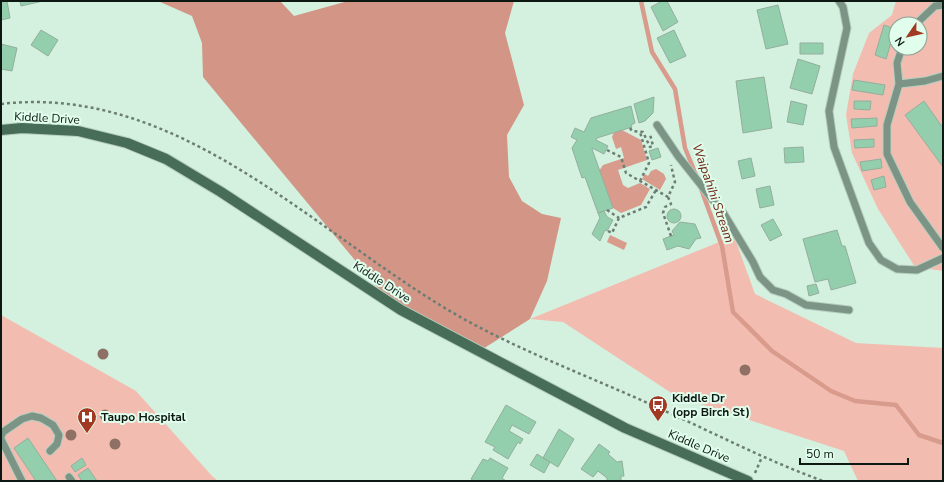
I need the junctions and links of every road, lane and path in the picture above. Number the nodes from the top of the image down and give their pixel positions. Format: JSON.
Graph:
{"nodes":[{"id":1,"x":839,"y":1,"type":"edge"},
{"id":2,"x":943,"y":5,"type":"edge"},
{"id":3,"x":924,"y":16,"type":"edge"},
{"id":4,"x":900,"y":56,"type":"edge"},
{"id":5,"x":943,"y":76,"type":"edge"},
{"id":6,"x":899,"y":84,"type":"junction"},
{"id":7,"x":1,"y":104,"type":"edge"},
{"id":8,"x":657,"y":125,"type":"dead end"},
{"id":9,"x":630,"y":128,"type":"dead end"},
{"id":10,"x":1,"y":130,"type":"edge"},
{"id":11,"x":640,"y":132,"type":"junction"},
{"id":12,"x":649,"y":132,"type":"dead end"},
{"id":13,"x":607,"y":150,"type":"dead end"},
{"id":14,"x":669,"y":159,"type":"dead end"},
{"id":15,"x":640,"y":181,"type":"junction"},
{"id":16,"x":656,"y":190,"type":"junction"},
{"id":17,"x":668,"y":196,"type":"junction"},
{"id":18,"x":607,"y":210,"type":"dead end"},
{"id":19,"x":619,"y":218,"type":"junction"},
{"id":20,"x":608,"y":230,"type":"dead end"},
{"id":21,"x":671,"y":236,"type":"dead end"},
{"id":22,"x":943,"y":248,"type":"edge"},
{"id":23,"x":943,"y":258,"type":"edge"},
{"id":24,"x":849,"y":310,"type":"dead end"},
{"id":25,"x":1,"y":438,"type":"edge"},
{"id":26,"x":50,"y":450,"type":"dead end"},
{"id":27,"x":762,"y":457,"type":"junction"},
{"id":28,"x":757,"y":470,"type":"dead end"},
{"id":29,"x":22,"y":481,"type":"edge"},
{"id":30,"x":748,"y":481,"type":"edge"},
{"id":31,"x":822,"y":481,"type":"edge"}],
"edges":[{"from":1,"to":23,"type":"lane"},
{"from":2,"to":3,"type":"lane"},
{"from":4,"to":6,"type":"lane"},
{"from":5,"to":6,"type":"lane"},
{"from":6,"to":22,"type":"lane"},
{"from":7,"to":27,"type":"path"},
{"from":8,"to":24,"type":"lane"},
{"from":9,"to":11,"type":"path"},
{"from":10,"to":30,"type":"street","name":"Kiddle Drive"},
{"from":11,"to":12,"type":"path"},
{"from":11,"to":15,"type":"path"},
{"from":13,"to":15,"type":"path"},
{"from":14,"to":17,"type":"path"},
{"from":15,"to":16,"type":"path"},
{"from":16,"to":17,"type":"path"},
{"from":16,"to":19,"type":"path"},
{"from":17,"to":21,"type":"path"},
{"from":18,"to":19,"type":"path"},
{"from":19,"to":20,"type":"path"},
{"from":25,"to":26,"type":"lane"},
{"from":25,"to":29,"type":"lane"},
{"from":27,"to":28,"type":"path"},
{"from":27,"to":31,"type":"path"}]}
